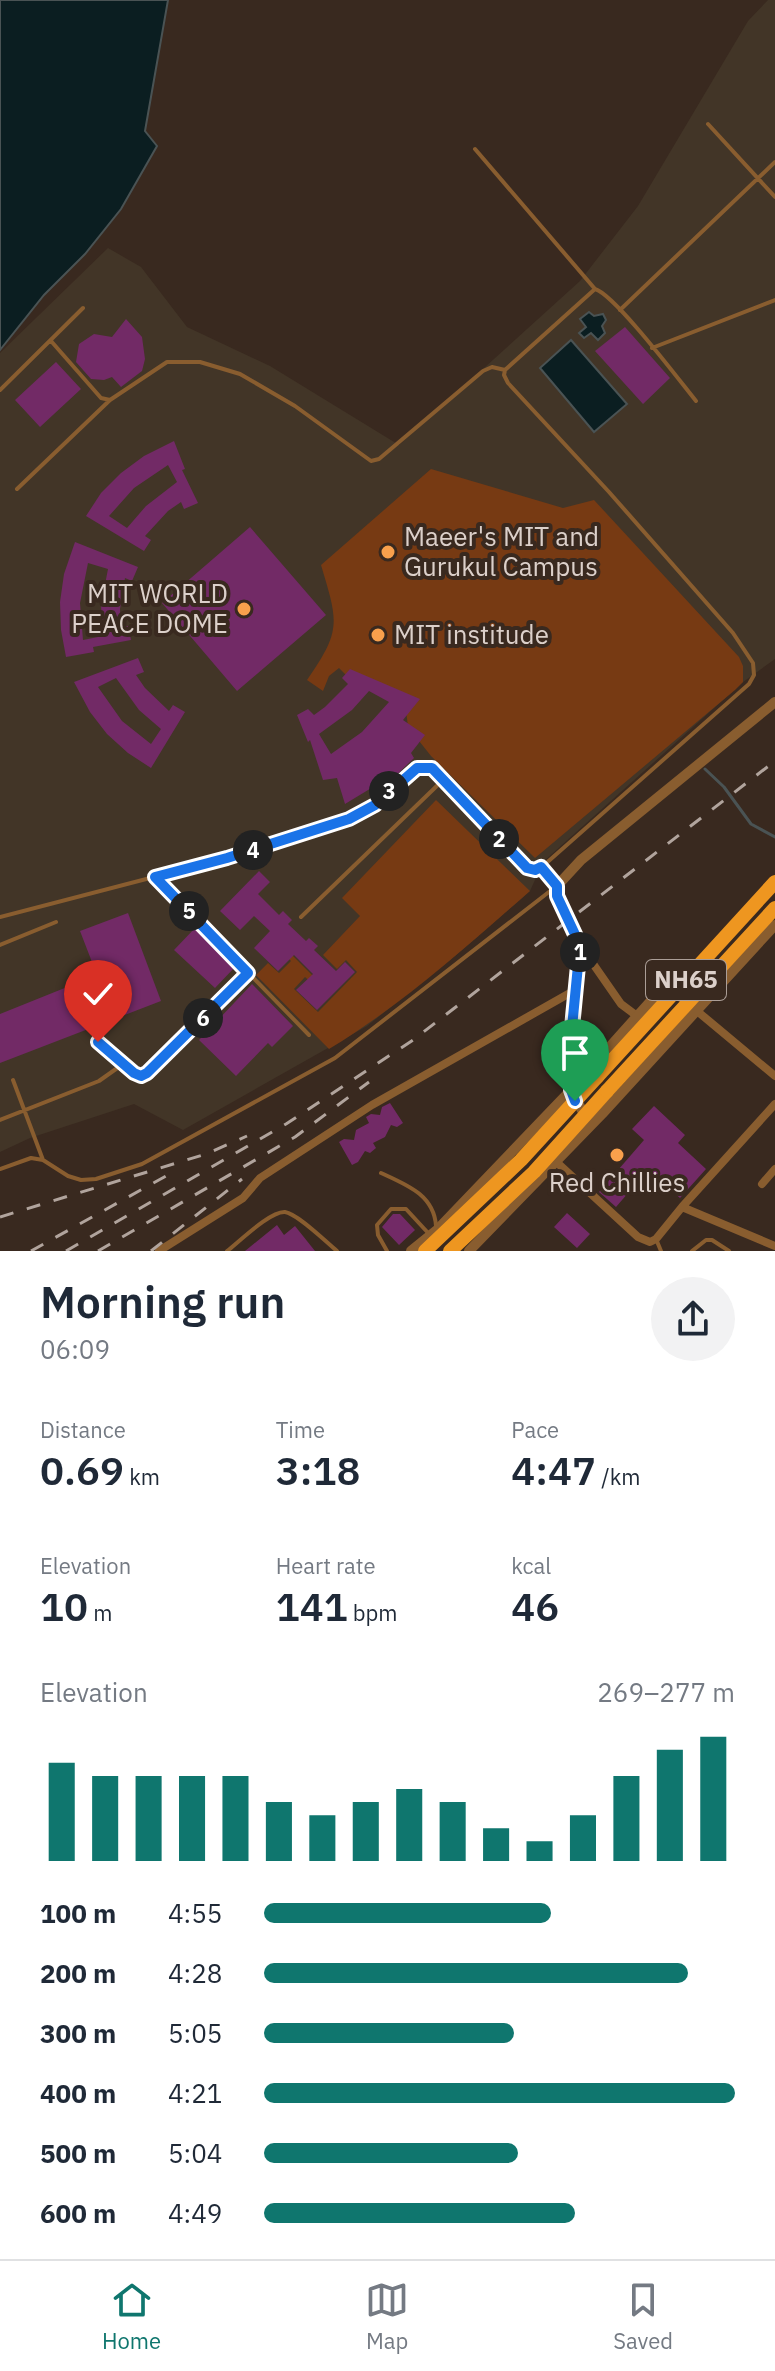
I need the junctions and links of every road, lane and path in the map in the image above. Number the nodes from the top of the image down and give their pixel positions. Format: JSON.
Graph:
{"nodes":[{"id":1,"x":708,"y":124,"type":"dead end"},
{"id":2,"x":475,"y":149,"type":"dead end"},
{"id":3,"x":775,"y":162,"type":"edge"},
{"id":4,"x":758,"y":179,"type":"junction"},
{"id":5,"x":775,"y":197,"type":"edge"},
{"id":6,"x":595,"y":289,"type":"junction"},
{"id":7,"x":775,"y":300,"type":"edge"},
{"id":8,"x":83,"y":308,"type":"dead end"},
{"id":9,"x":620,"y":310,"type":"junction"},
{"id":10,"x":51,"y":341,"type":"junction"},
{"id":11,"x":652,"y":348,"type":"junction"},
{"id":12,"x":505,"y":370,"type":"junction"},
{"id":13,"x":0,"y":390,"type":"edge"},
{"id":14,"x":110,"y":400,"type":"junction"},
{"id":15,"x":696,"y":401,"type":"dead end"},
{"id":16,"x":17,"y":489,"type":"dead end"},
{"id":17,"x":775,"y":702,"type":"edge"},
{"id":18,"x":443,"y":780,"type":"junction"},
{"id":19,"x":541,"y":867,"type":"junction"},
{"id":20,"x":155,"y":877,"type":"junction"},
{"id":21,"x":775,"y":882,"type":"edge"},
{"id":22,"x":557,"y":886,"type":"junction"},
{"id":23,"x":775,"y":908,"type":"edge"},
{"id":24,"x":0,"y":917,"type":"edge"},
{"id":25,"x":301,"y":917,"type":"dead end"},
{"id":26,"x":56,"y":922,"type":"dead end"},
{"id":27,"x":775,"y":925,"type":"edge"},
{"id":28,"x":0,"y":945,"type":"edge"},
{"id":29,"x":580,"y":945,"type":"junction"},
{"id":30,"x":248,"y":973,"type":"junction"},
{"id":31,"x":577,"y":989,"type":"junction"},
{"id":32,"x":697,"y":1011,"type":"junction"},
{"id":33,"x":637,"y":1016,"type":"junction"},
{"id":34,"x":309,"y":1035,"type":"dead end"},
{"id":35,"x":98,"y":1042,"type":"dead end"},
{"id":36,"x":123,"y":1064,"type":"junction"},
{"id":37,"x":775,"y":1076,"type":"edge"},
{"id":38,"x":13,"y":1080,"type":"dead end"},
{"id":39,"x":573,"y":1095,"type":"junction"},
{"id":40,"x":775,"y":1104,"type":"edge"},
{"id":41,"x":24,"y":1110,"type":"junction"},
{"id":42,"x":0,"y":1120,"type":"edge"},
{"id":43,"x":588,"y":1120,"type":"junction"},
{"id":44,"x":552,"y":1158,"type":"junction"},
{"id":45,"x":43,"y":1160,"type":"junction"},
{"id":46,"x":0,"y":1169,"type":"edge"},
{"id":47,"x":775,"y":1169,"type":"edge"},
{"id":48,"x":381,"y":1173,"type":"dead end"},
{"id":49,"x":762,"y":1184,"type":"dead end"},
{"id":50,"x":682,"y":1207,"type":"junction"},
{"id":51,"x":433,"y":1239,"type":"edge"},
{"id":52,"x":656,"y":1239,"type":"junction"},
{"id":53,"x":775,"y":1246,"type":"edge"},
{"id":54,"x":159,"y":1251,"type":"edge"},
{"id":55,"x":227,"y":1251,"type":"edge"},
{"id":56,"x":337,"y":1251,"type":"edge"},
{"id":57,"x":387,"y":1251,"type":"edge"},
{"id":58,"x":411,"y":1251,"type":"edge"},
{"id":59,"x":450,"y":1251,"type":"edge"},
{"id":60,"x":469,"y":1251,"type":"edge"},
{"id":61,"x":661,"y":1251,"type":"edge"},
{"id":62,"x":692,"y":1251,"type":"edge"},
{"id":63,"x":729,"y":1251,"type":"edge"}],
"edges":[{"from":1,"to":4,"type":"lane"},
{"from":2,"to":6,"type":"lane"},
{"from":3,"to":4,"type":"lane"},
{"from":4,"to":5,"type":"lane"},
{"from":4,"to":9,"type":"lane"},
{"from":6,"to":9,"type":"lane"},
{"from":6,"to":12,"type":"lane"},
{"from":7,"to":11,"type":"lane"},
{"from":8,"to":10,"type":"lane"},
{"from":9,"to":11,"type":"lane"},
{"from":10,"to":13,"type":"lane"},
{"from":10,"to":14,"type":"lane"},
{"from":11,"to":15,"type":"lane"},
{"from":12,"to":14,"type":"lane"},
{"from":12,"to":19,"type":"lane"},
{"from":14,"to":16,"type":"lane"},
{"from":17,"to":22,"type":"street"},
{"from":18,"to":19,"type":"lane"},
{"from":18,"to":20,"type":"lane"},
{"from":18,"to":25,"type":"lane"},
{"from":19,"to":22,"type":"street"},
{"from":20,"to":24,"type":"lane"},
{"from":20,"to":30,"type":"lane"},
{"from":21,"to":39,"type":"highway","number":"NH65","bridge":true},
{"from":22,"to":29,"type":"street"},
{"from":22,"to":45,"type":"lane"},
{"from":23,"to":43,"type":"highway","number":"NH65","bridge":true},
{"from":26,"to":28,"type":"lane"},
{"from":27,"to":32,"type":"street"},
{"from":29,"to":31,"type":"street"},
{"from":29,"to":33,"type":"street"},
{"from":30,"to":34,"type":"lane"},
{"from":30,"to":36,"type":"lane"},
{"from":31,"to":39,"type":"street"},
{"from":31,"to":54,"type":"street"},
{"from":32,"to":33,"type":"street"},
{"from":32,"to":37,"type":"street"},
{"from":32,"to":43,"type":"street"},
{"from":33,"to":39,"type":"street"},
{"from":35,"to":36,"type":"lane"},
{"from":36,"to":41,"type":"lane"},
{"from":38,"to":41,"type":"lane"},
{"from":39,"to":43,"type":"street"},
{"from":39,"to":51,"type":"highway","number":"NH65"},
{"from":40,"to":50,"type":"street"},
{"from":41,"to":42,"type":"lane"},
{"from":41,"to":45,"type":"lane"},
{"from":43,"to":44,"type":"highway","number":"NH65"},
{"from":44,"to":52,"type":"street"},
{"from":44,"to":59,"type":"highway","number":"NH65"},
{"from":44,"to":60,"type":"street"},
{"from":45,"to":46,"type":"lane"},
{"from":47,"to":49,"type":"street"},
{"from":48,"to":51,"type":"lane"},
{"from":50,"to":52,"type":"street"},
{"from":50,"to":53,"type":"street"},
{"from":51,"to":57,"type":"lane"},
{"from":51,"to":58,"type":"street"},
{"from":52,"to":61,"type":"lane"},
{"from":55,"to":56,"type":"lane"},
{"from":62,"to":63,"type":"lane"}]}
